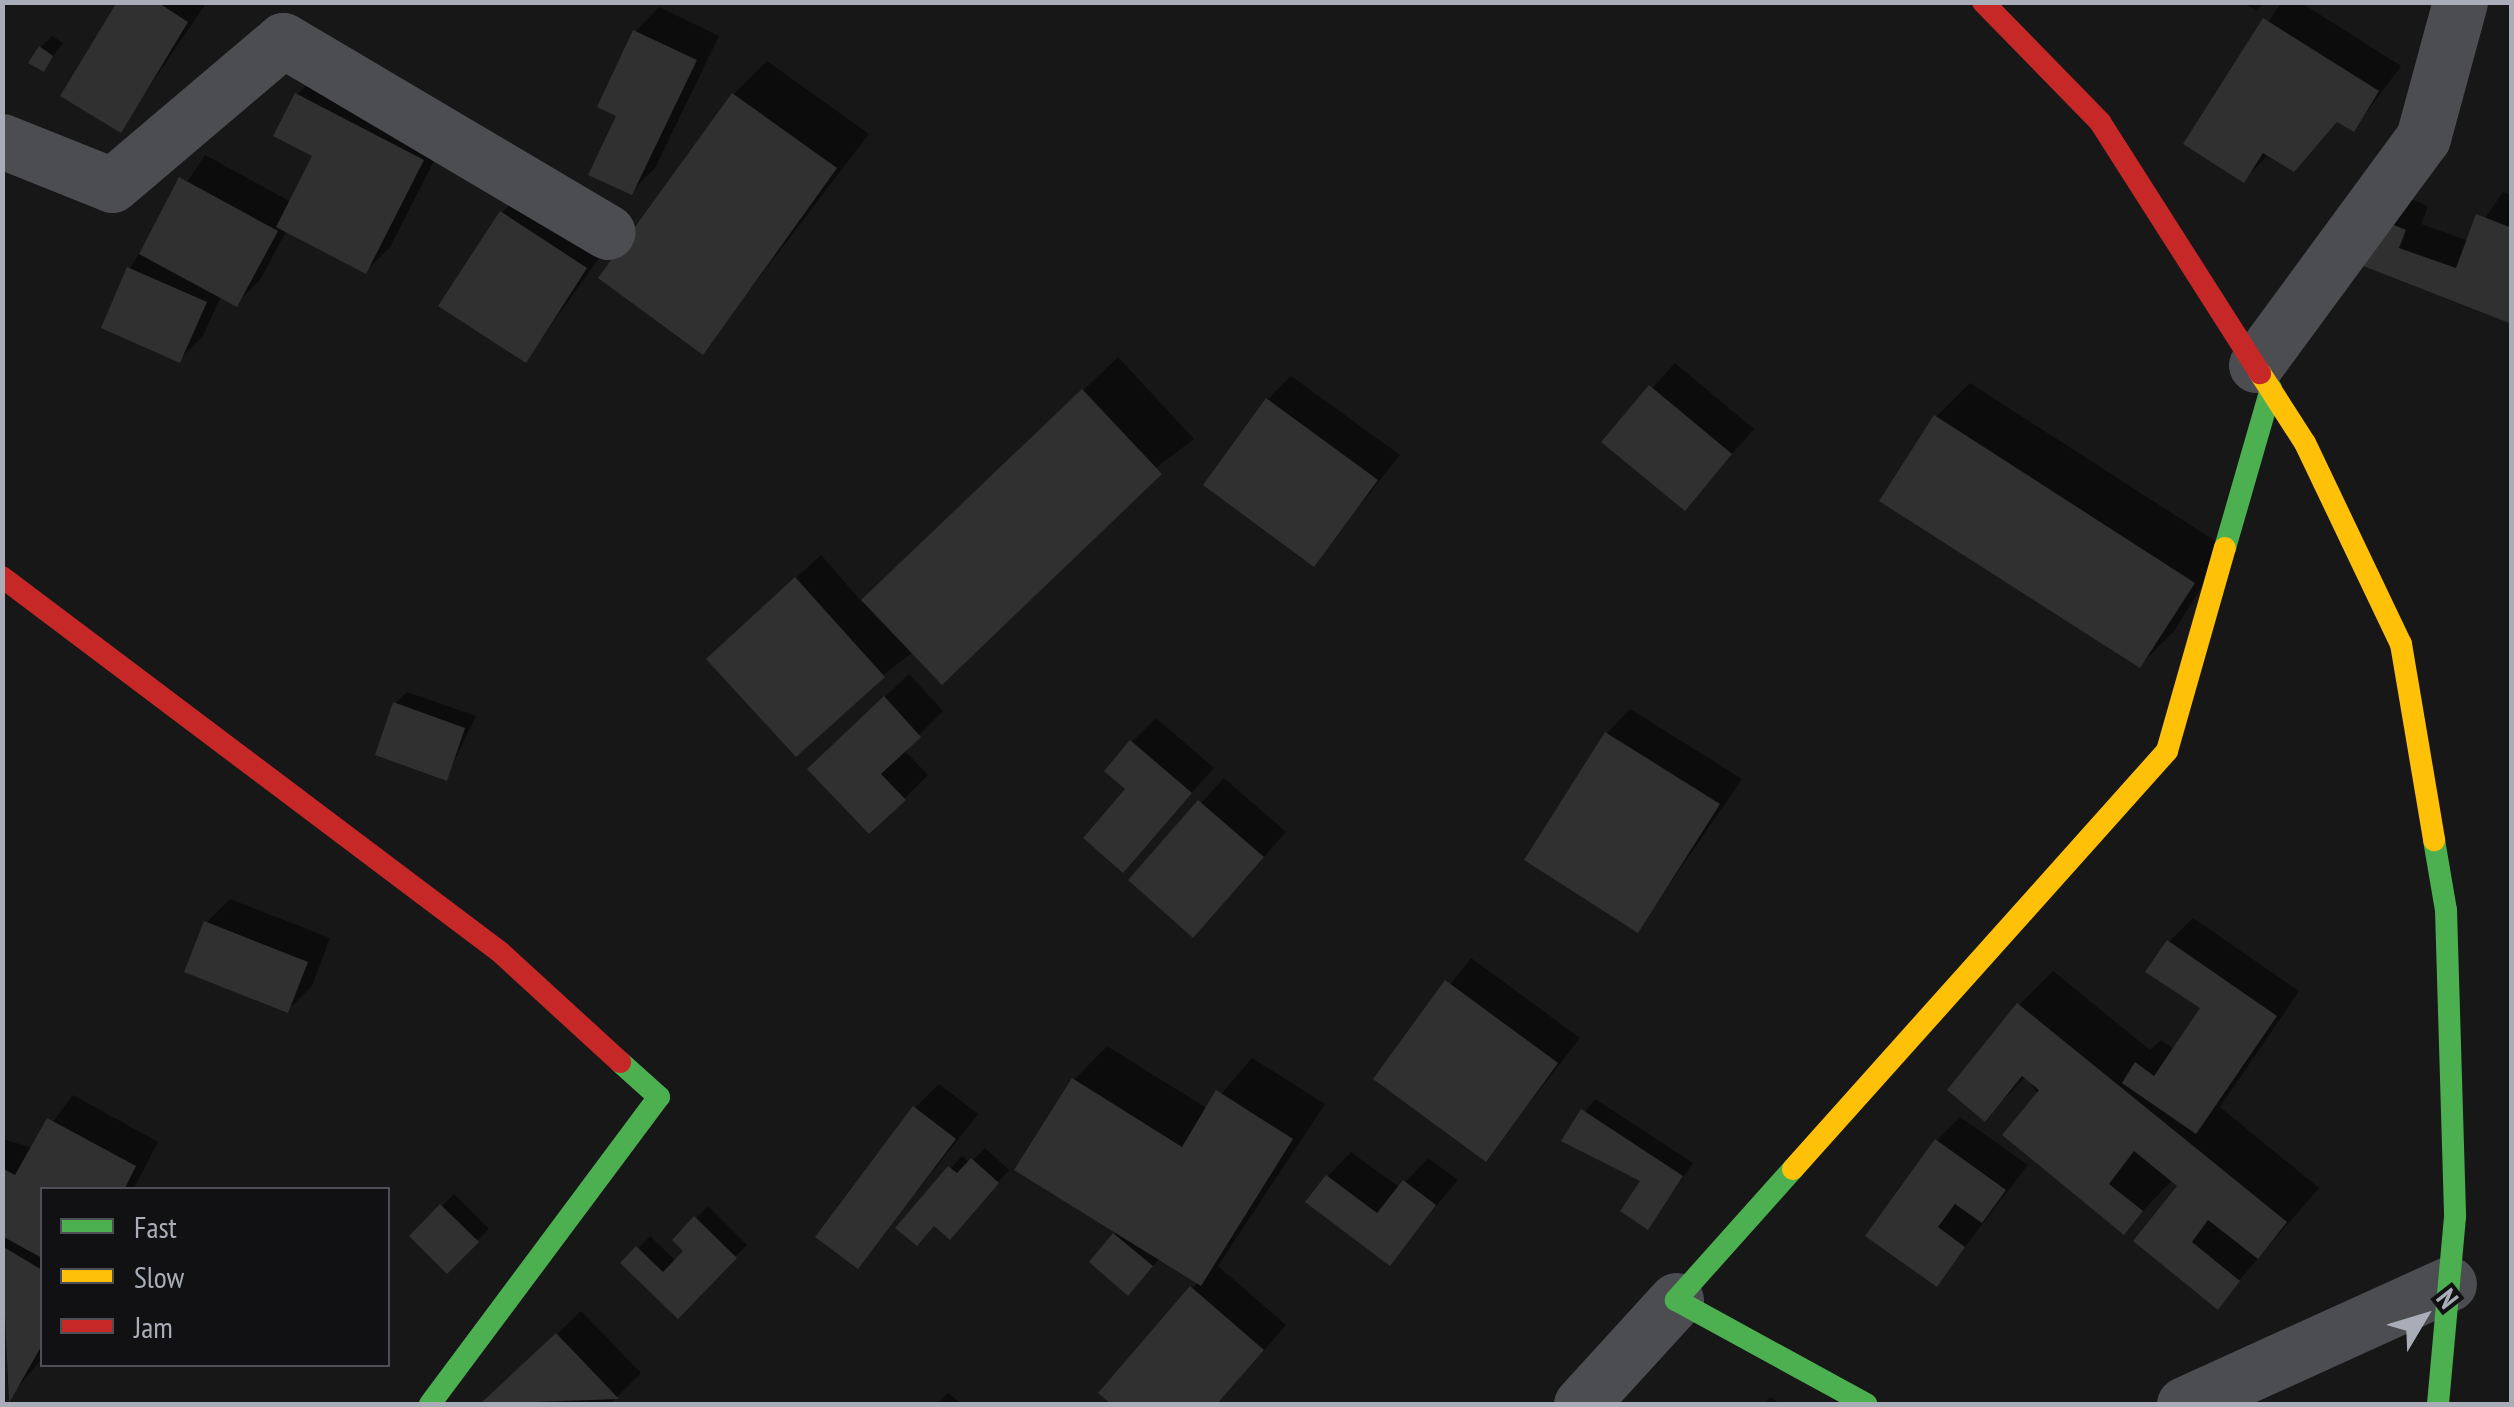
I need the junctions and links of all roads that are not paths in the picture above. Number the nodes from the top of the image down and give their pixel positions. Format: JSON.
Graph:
{"nodes":[{"id":1,"x":1983,"y":2,"type":"edge"},
{"id":2,"x":2460,"y":2,"type":"edge"},
{"id":3,"x":2,"y":141,"type":"edge"},
{"id":4,"x":608,"y":232,"type":"dead end"},
{"id":5,"x":2264,"y":377,"type":"junction"},
{"id":6,"x":2,"y":577,"type":"edge"},
{"id":7,"x":2449,"y":1284,"type":"junction"},
{"id":8,"x":1676,"y":1300,"type":"junction"},
{"id":9,"x":430,"y":1404,"type":"edge"},
{"id":10,"x":1581,"y":1404,"type":"edge"},
{"id":11,"x":1866,"y":1404,"type":"edge"},
{"id":12,"x":2184,"y":1404,"type":"edge"},
{"id":13,"x":2438,"y":1404,"type":"edge"}],
"edges":[{"from":1,"to":5,"type":"street"},
{"from":2,"to":5,"type":"street"},
{"from":3,"to":4,"type":"street"},
{"from":5,"to":7,"type":"street"},
{"from":5,"to":8,"type":"street"},
{"from":6,"to":9,"type":"street"},
{"from":7,"to":12,"type":"street"},
{"from":7,"to":13,"type":"street"},
{"from":8,"to":10,"type":"street"},
{"from":8,"to":11,"type":"street"}]}
